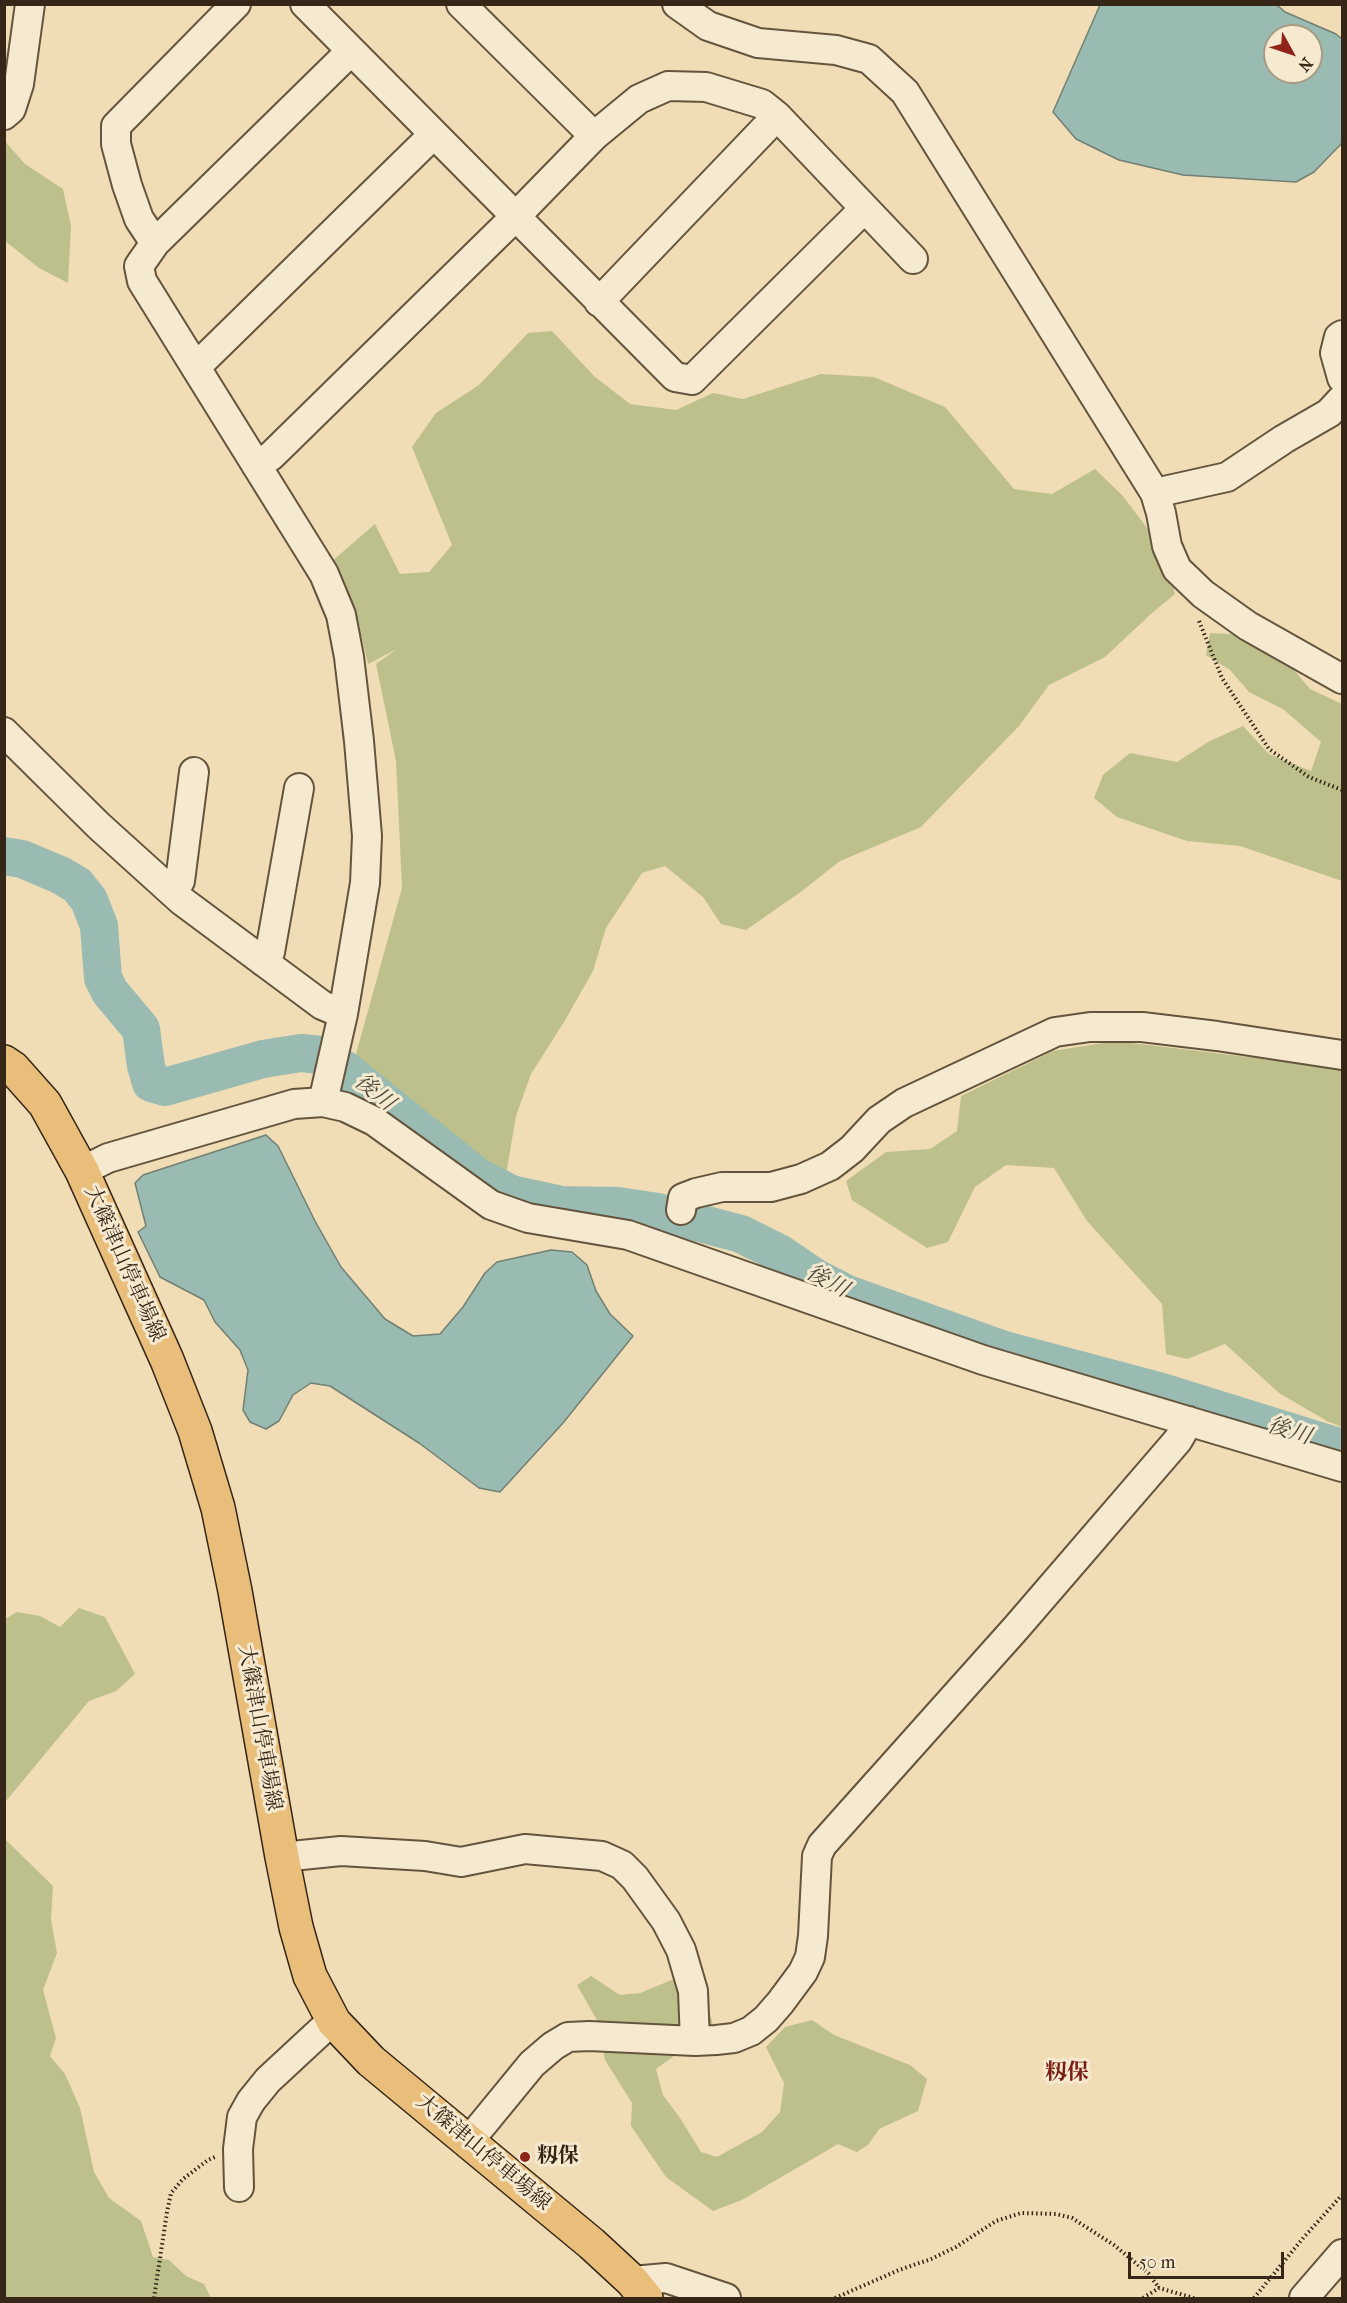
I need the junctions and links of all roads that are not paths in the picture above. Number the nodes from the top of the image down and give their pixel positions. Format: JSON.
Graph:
{"nodes":[{"id":1,"x":30,"y":4,"type":"edge"},
{"id":2,"x":236,"y":4,"type":"edge"},
{"id":3,"x":305,"y":4,"type":"edge"},
{"id":4,"x":461,"y":4,"type":"edge"},
{"id":5,"x":677,"y":4,"type":"edge"},
{"id":6,"x":351,"y":51,"type":"junction"},
{"id":7,"x":4,"y":116,"type":"edge"},
{"id":8,"x":777,"y":116,"type":"junction"},
{"id":9,"x":434,"y":135,"type":"junction"},
{"id":10,"x":594,"y":136,"type":"junction"},
{"id":11,"x":864,"y":209,"type":"junction"},
{"id":12,"x":515,"y":217,"type":"junction"},
{"id":13,"x":155,"y":243,"type":"junction"},
{"id":14,"x":913,"y":259,"type":"dead end"},
{"id":15,"x":599,"y":302,"type":"junction"},
{"id":16,"x":1342,"y":335,"type":"edge"},
{"id":17,"x":196,"y":368,"type":"junction"},
{"id":18,"x":1342,"y":378,"type":"edge"},
{"id":19,"x":1342,"y":399,"type":"edge"},
{"id":20,"x":256,"y":465,"type":"junction"},
{"id":21,"x":1155,"y":493,"type":"junction"},
{"id":22,"x":1342,"y":679,"type":"edge"},
{"id":23,"x":4,"y":732,"type":"edge"},
{"id":24,"x":194,"y":772,"type":"dead end"},
{"id":25,"x":298,"y":788,"type":"dead end"},
{"id":26,"x":171,"y":892,"type":"junction"},
{"id":27,"x":264,"y":962,"type":"junction"},
{"id":28,"x":343,"y":1014,"type":"junction"},
{"id":29,"x":1342,"y":1055,"type":"edge"},
{"id":30,"x":4,"y":1062,"type":"edge"},
{"id":31,"x":323,"y":1102,"type":"junction"},
{"id":32,"x":82,"y":1171,"type":"junction"},
{"id":33,"x":681,"y":1210,"type":"dead end"},
{"id":34,"x":1189,"y":1421,"type":"junction"},
{"id":35,"x":1342,"y":1467,"type":"edge"},
{"id":36,"x":282,"y":1857,"type":"junction"},
{"id":37,"x":334,"y":2022,"type":"junction"},
{"id":38,"x":695,"y":2041,"type":"junction"},
{"id":39,"x":468,"y":2142,"type":"junction"},
{"id":40,"x":239,"y":2187,"type":"dead end"},
{"id":41,"x":1342,"y":2254,"type":"edge"},
{"id":42,"x":639,"y":2290,"type":"edge"},
{"id":43,"x":726,"y":2298,"type":"edge"},
{"id":44,"x":1304,"y":2298,"type":"edge"}],
"edges":[{"from":1,"to":7,"type":"street"},
{"from":2,"to":13,"type":"street"},
{"from":3,"to":6,"type":"street"},
{"from":4,"to":10,"type":"street"},
{"from":5,"to":21,"type":"street"},
{"from":6,"to":9,"type":"street"},
{"from":6,"to":13,"type":"street"},
{"from":8,"to":10,"type":"street"},
{"from":8,"to":11,"type":"street"},
{"from":8,"to":15,"type":"street"},
{"from":9,"to":12,"type":"street"},
{"from":9,"to":17,"type":"street"},
{"from":10,"to":12,"type":"street"},
{"from":11,"to":14,"type":"street"},
{"from":11,"to":15,"type":"street"},
{"from":12,"to":15,"type":"street"},
{"from":12,"to":20,"type":"street"},
{"from":13,"to":17,"type":"street"},
{"from":16,"to":18,"type":"street"},
{"from":17,"to":20,"type":"street"},
{"from":19,"to":21,"type":"street"},
{"from":20,"to":28,"type":"street"},
{"from":21,"to":22,"type":"street"},
{"from":23,"to":26,"type":"street"},
{"from":24,"to":26,"type":"street"},
{"from":25,"to":27,"type":"street"},
{"from":26,"to":27,"type":"street"},
{"from":27,"to":28,"type":"street"},
{"from":28,"to":31,"type":"street"},
{"from":29,"to":33,"type":"street"},
{"from":30,"to":32,"type":"main road","name":"大篠津山停車場線"},
{"from":31,"to":32,"type":"street"},
{"from":31,"to":34,"type":"street"},
{"from":32,"to":36,"type":"main road","name":"大篠津山停車場線"},
{"from":34,"to":35,"type":"street"},
{"from":34,"to":38,"type":"street"},
{"from":36,"to":37,"type":"main road","name":"大篠津山停車場線"},
{"from":36,"to":38,"type":"street"},
{"from":37,"to":39,"type":"main road","name":"大篠津山停車場線"},
{"from":37,"to":40,"type":"street"},
{"from":38,"to":39,"type":"street"},
{"from":39,"to":42,"type":"main road","name":"大篠津山停車場線"},
{"from":41,"to":44,"type":"street"},
{"from":42,"to":43,"type":"street"}]}
